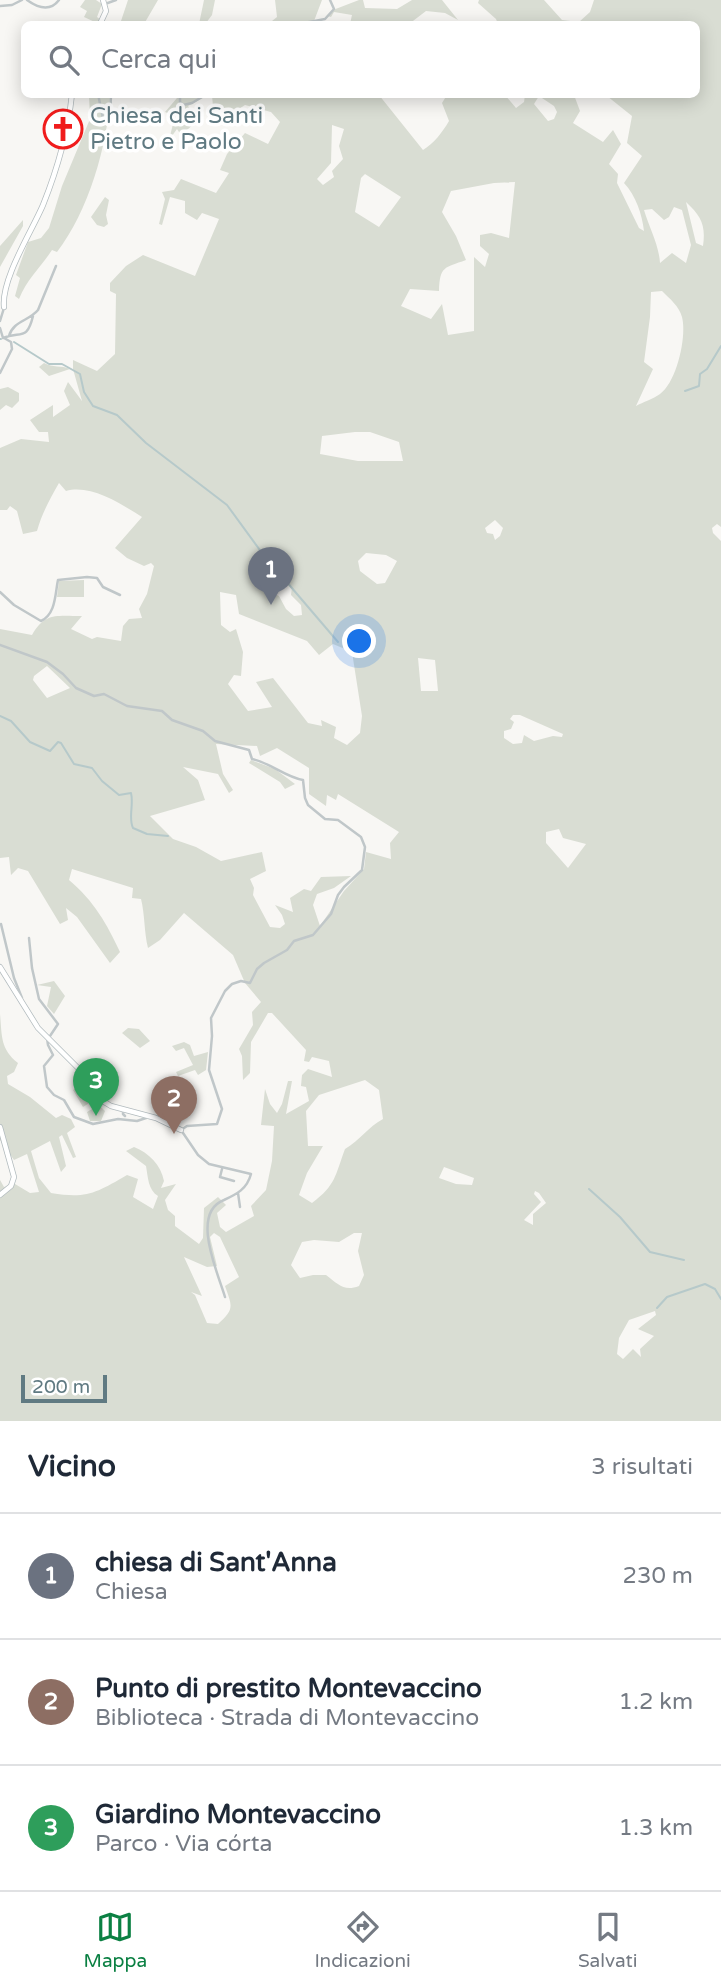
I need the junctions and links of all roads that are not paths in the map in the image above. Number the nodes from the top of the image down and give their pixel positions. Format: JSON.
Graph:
{"nodes":[{"id":1,"x":24,"y":0,"type":"edge"},
{"id":2,"x":59,"y":0,"type":"edge"},
{"id":3,"x":116,"y":0,"type":"edge"},
{"id":4,"x":330,"y":0,"type":"edge"},
{"id":5,"x":104,"y":2,"type":"edge"},
{"id":6,"x":0,"y":6,"type":"edge"},
{"id":7,"x":103,"y":21,"type":"edge"},
{"id":8,"x":315,"y":21,"type":"edge"},
{"id":9,"x":71,"y":98,"type":"edge"},
{"id":10,"x":99,"y":98,"type":"edge"},
{"id":11,"x":111,"y":98,"type":"edge"},
{"id":12,"x":180,"y":98,"type":"edge"},
{"id":13,"x":200,"y":98,"type":"edge"},
{"id":14,"x":56,"y":266,"type":"dead end"},
{"id":15,"x":4,"y":307,"type":"joint"},
{"id":16,"x":34,"y":316,"type":"junction"},
{"id":17,"x":0,"y":321,"type":"edge"},
{"id":18,"x":0,"y":328,"type":"edge"},
{"id":19,"x":9,"y":336,"type":"junction"},
{"id":20,"x":3,"y":338,"type":"junction"},
{"id":21,"x":0,"y":373,"type":"edge"},
{"id":22,"x":0,"y":592,"type":"edge"},
{"id":23,"x":120,"y":595,"type":"dead end"},
{"id":24,"x":0,"y":645,"type":"edge"},
{"id":25,"x":1,"y":924,"type":"edge"},
{"id":26,"x":29,"y":938,"type":"dead end"},
{"id":27,"x":0,"y":967,"type":"edge"},
{"id":28,"x":21,"y":1001,"type":"junction"},
{"id":29,"x":48,"y":1038,"type":"junction"},
{"id":30,"x":150,"y":1116,"type":"junction"},
{"id":31,"x":0,"y":1127,"type":"edge"},
{"id":32,"x":181,"y":1130,"type":"junction"},
{"id":33,"x":222,"y":1169,"type":"junction"},
{"id":34,"x":233,"y":1171,"type":"junction"},
{"id":35,"x":237,"y":1193,"type":"junction"},
{"id":36,"x":0,"y":1195,"type":"edge"},
{"id":37,"x":240,"y":1207,"type":"dead end"},
{"id":38,"x":225,"y":1297,"type":"dead end"}],
"edges":[{"from":1,"to":2,"type":"street"},
{"from":1,"to":6,"type":"street"},
{"from":3,"to":5,"type":"street"},
{"from":4,"to":8,"type":"street"},
{"from":5,"to":7,"type":"street"},
{"from":9,"to":15,"type":"street"},
{"from":10,"to":11,"type":"street"},
{"from":12,"to":13,"type":"street"},
{"from":14,"to":16,"type":"street"},
{"from":15,"to":17,"type":"street"},
{"from":16,"to":19,"type":"street"},
{"from":16,"to":19,"type":"street"},
{"from":18,"to":20,"type":"street"},
{"from":19,"to":20,"type":"street"},
{"from":20,"to":21,"type":"street"},
{"from":22,"to":23,"type":"street"},
{"from":24,"to":32,"type":"street"},
{"from":25,"to":28,"type":"street"},
{"from":26,"to":29,"type":"street"},
{"from":27,"to":28,"type":"street"},
{"from":28,"to":29,"type":"street"},
{"from":29,"to":30,"type":"street"},
{"from":29,"to":30,"type":"street"},
{"from":30,"to":32,"type":"street"},
{"from":31,"to":36,"type":"street"},
{"from":32,"to":33,"type":"street"},
{"from":33,"to":34,"type":"street"},
{"from":33,"to":34,"type":"street"},
{"from":34,"to":35,"type":"street"},
{"from":35,"to":37,"type":"street"},
{"from":35,"to":38,"type":"street"}]}
